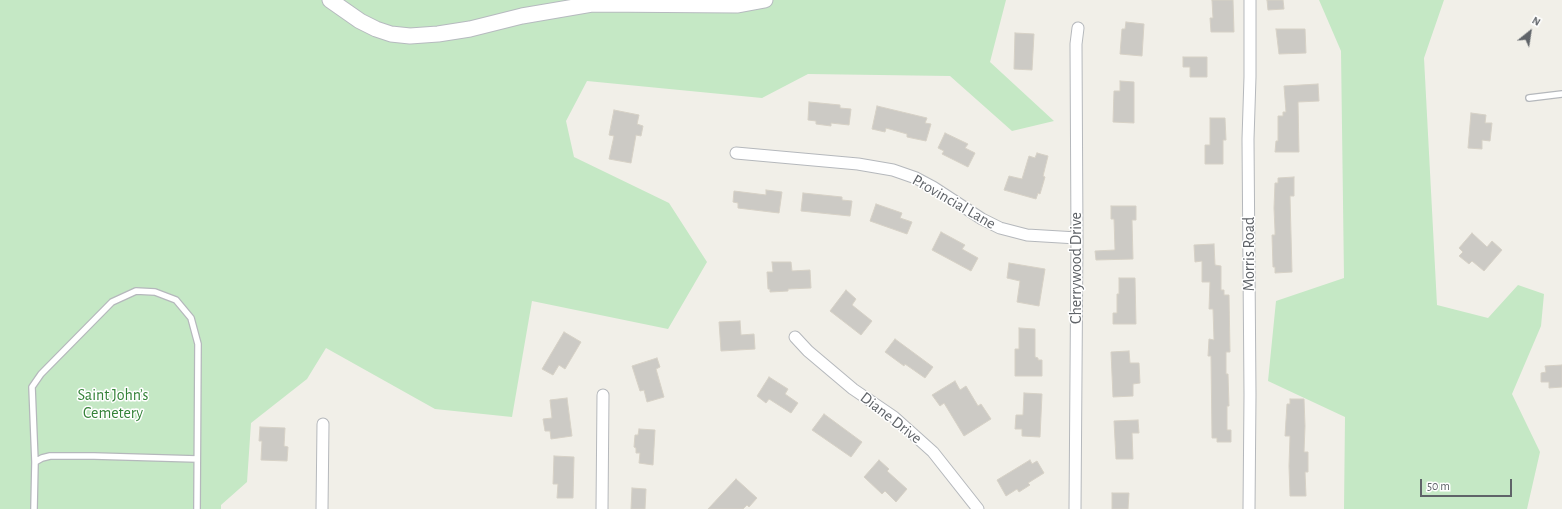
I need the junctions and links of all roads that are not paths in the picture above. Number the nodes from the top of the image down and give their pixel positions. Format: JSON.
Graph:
{"nodes":[{"id":1,"x":330,"y":0,"type":"edge"},
{"id":2,"x":765,"y":0,"type":"edge"},
{"id":3,"x":1250,"y":0,"type":"edge"},
{"id":4,"x":685,"y":2,"type":"edge"},
{"id":5,"x":1078,"y":28,"type":"dead end"},
{"id":6,"x":1562,"y":94,"type":"edge"},
{"id":7,"x":1529,"y":98,"type":"dead end"},
{"id":8,"x":736,"y":152,"type":"dead end"},
{"id":9,"x":1076,"y":238,"type":"junction"},
{"id":10,"x":795,"y":338,"type":"dead end"},
{"id":11,"x":603,"y":395,"type":"dead end"},
{"id":12,"x":323,"y":424,"type":"dead end"},
{"id":13,"x":197,"y":459,"type":"junction"},
{"id":14,"x":35,"y":462,"type":"junction"},
{"id":15,"x":34,"y":509,"type":"edge"},
{"id":16,"x":197,"y":509,"type":"edge"},
{"id":17,"x":322,"y":509,"type":"edge"},
{"id":18,"x":602,"y":509,"type":"edge"},
{"id":19,"x":978,"y":509,"type":"edge"},
{"id":20,"x":1075,"y":509,"type":"edge"},
{"id":21,"x":1249,"y":509,"type":"edge"}],
"edges":[{"from":1,"to":4,"type":"street"},
{"from":2,"to":4,"type":"street"},
{"from":3,"to":21,"type":"street","name":"Morris Road"},
{"from":5,"to":9,"type":"street","name":"Cherrywood Drive"},
{"from":6,"to":7,"type":"lane"},
{"from":8,"to":9,"type":"street","name":"Provincial Lane"},
{"from":9,"to":20,"type":"street","name":"Cherrywood Drive"},
{"from":10,"to":19,"type":"street","name":"Diane Drive"},
{"from":11,"to":18,"type":"street"},
{"from":12,"to":17,"type":"street"},
{"from":13,"to":14,"type":"lane"},
{"from":13,"to":14,"type":"lane"},
{"from":13,"to":16,"type":"lane"},
{"from":14,"to":15,"type":"lane"}]}
